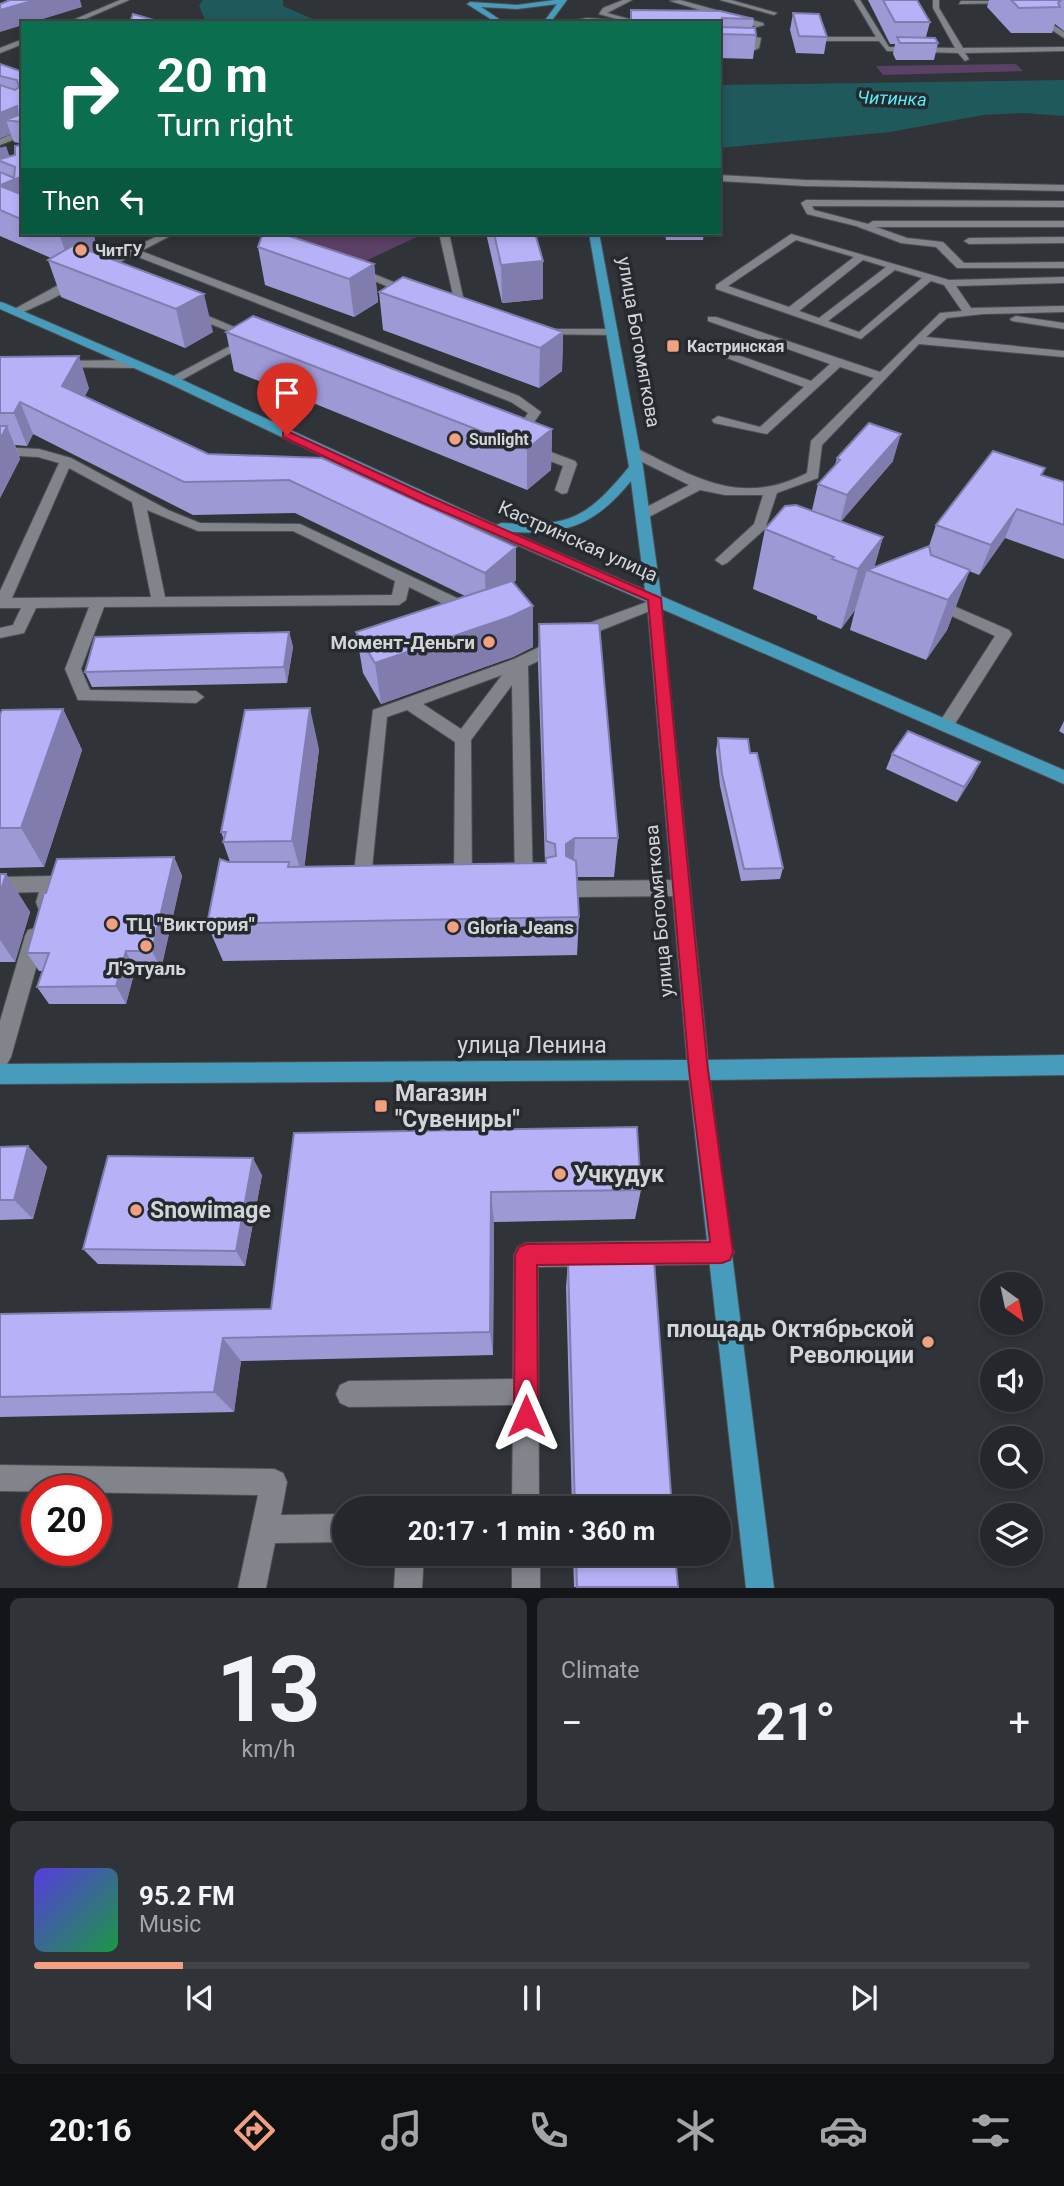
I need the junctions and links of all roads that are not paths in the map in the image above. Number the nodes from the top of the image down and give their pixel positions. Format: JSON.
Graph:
{"nodes":[{"id":1,"x":126,"y":0,"type":"edge"},
{"id":2,"x":565,"y":0,"type":"edge"},
{"id":3,"x":629,"y":0,"type":"edge"},
{"id":4,"x":677,"y":0,"type":"edge"},
{"id":5,"x":723,"y":0,"type":"edge"},
{"id":6,"x":778,"y":0,"type":"edge"},
{"id":7,"x":857,"y":0,"type":"edge"},
{"id":8,"x":936,"y":0,"type":"edge"},
{"id":9,"x":1003,"y":1,"type":"edge"},
{"id":10,"x":466,"y":2,"type":"edge"},
{"id":11,"x":961,"y":3,"type":"dead end"},
{"id":12,"x":1018,"y":3,"type":"edge"},
{"id":13,"x":792,"y":4,"type":"dead end"},
{"id":14,"x":774,"y":13,"type":"dead end"},
{"id":15,"x":74,"y":21,"type":"edge"},
{"id":16,"x":499,"y":21,"type":"edge"},
{"id":17,"x":547,"y":21,"type":"edge"},
{"id":18,"x":579,"y":21,"type":"edge"},
{"id":19,"x":598,"y":21,"type":"edge"},
{"id":20,"x":633,"y":21,"type":"edge"},
{"id":21,"x":760,"y":24,"type":"dead end"},
{"id":22,"x":1055,"y":28,"type":"edge"},
{"id":23,"x":721,"y":32,"type":"edge"},
{"id":24,"x":1064,"y":36,"type":"edge"},
{"id":25,"x":0,"y":37,"type":"edge"},
{"id":26,"x":827,"y":39,"type":"edge"},
{"id":27,"x":880,"y":39,"type":"junction"},
{"id":28,"x":18,"y":43,"type":"edge"},
{"id":29,"x":721,"y":47,"type":"edge"},
{"id":30,"x":962,"y":50,"type":"junction"},
{"id":31,"x":1064,"y":50,"type":"edge"},
{"id":32,"x":0,"y":51,"type":"edge"},
{"id":33,"x":965,"y":59,"type":"dead end"},
{"id":34,"x":21,"y":134,"type":"edge"},
{"id":35,"x":0,"y":143,"type":"edge"},
{"id":36,"x":11,"y":148,"type":"dead end"},
{"id":37,"x":721,"y":178,"type":"edge"},
{"id":38,"x":1064,"y":188,"type":"edge"},
{"id":39,"x":1064,"y":204,"type":"edge"},
{"id":40,"x":1064,"y":223,"type":"edge"},
{"id":41,"x":859,"y":224,"type":"junction"},
{"id":42,"x":167,"y":235,"type":"edge"},
{"id":43,"x":444,"y":235,"type":"edge"},
{"id":44,"x":594,"y":235,"type":"edge"},
{"id":45,"x":1064,"y":240,"type":"edge"},
{"id":46,"x":969,"y":241,"type":"dead end"},
{"id":47,"x":131,"y":251,"type":"junction"},
{"id":48,"x":862,"y":256,"type":"junction"},
{"id":49,"x":1064,"y":265,"type":"edge"},
{"id":50,"x":344,"y":266,"type":"edge"},
{"id":51,"x":894,"y":266,"type":"junction"},
{"id":52,"x":90,"y":272,"type":"junction"},
{"id":53,"x":102,"y":277,"type":"edge"},
{"id":54,"x":930,"y":277,"type":"junction"},
{"id":55,"x":1064,"y":280,"type":"edge"},
{"id":56,"x":948,"y":283,"type":"junction"},
{"id":57,"x":427,"y":299,"type":"edge"},
{"id":58,"x":0,"y":305,"type":"edge"},
{"id":59,"x":178,"y":307,"type":"edge"},
{"id":60,"x":451,"y":308,"type":"edge"},
{"id":61,"x":1064,"y":309,"type":"edge"},
{"id":62,"x":15,"y":312,"type":"junction"},
{"id":63,"x":790,"y":312,"type":"junction"},
{"id":64,"x":968,"y":312,"type":"junction"},
{"id":65,"x":463,"y":313,"type":"junction"},
{"id":66,"x":476,"y":316,"type":"edge"},
{"id":67,"x":712,"y":319,"type":"dead end"},
{"id":68,"x":820,"y":322,"type":"junction"},
{"id":69,"x":1064,"y":326,"type":"edge"},
{"id":70,"x":529,"y":330,"type":"edge"},
{"id":71,"x":612,"y":332,"type":"junction"},
{"id":72,"x":916,"y":340,"type":"junction"},
{"id":73,"x":267,"y":343,"type":"edge"},
{"id":74,"x":232,"y":349,"type":"edge"},
{"id":75,"x":1064,"y":354,"type":"edge"},
{"id":76,"x":731,"y":356,"type":"dead end"},
{"id":77,"x":838,"y":363,"type":"junction"},
{"id":78,"x":134,"y":364,"type":"junction"},
{"id":79,"x":40,"y":366,"type":"edge"},
{"id":80,"x":882,"y":377,"type":"junction"},
{"id":81,"x":172,"y":380,"type":"junction"},
{"id":82,"x":813,"y":386,"type":"junction"},
{"id":83,"x":718,"y":420,"type":"dead end"},
{"id":84,"x":0,"y":451,"type":"edge"},
{"id":85,"x":633,"y":452,"type":"junction"},
{"id":86,"x":66,"y":461,"type":"junction"},
{"id":87,"x":636,"y":467,"type":"junction"},
{"id":88,"x":699,"y":485,"type":"junction"},
{"id":89,"x":772,"y":489,"type":"junction"},
{"id":90,"x":562,"y":490,"type":"dead end"},
{"id":91,"x":138,"y":499,"type":"junction"},
{"id":92,"x":642,"y":515,"type":"junction"},
{"id":93,"x":489,"y":526,"type":"junction"},
{"id":94,"x":722,"y":560,"type":"dead end"},
{"id":95,"x":403,"y":578,"type":"junction"},
{"id":96,"x":918,"y":596,"type":"edge"},
{"id":97,"x":654,"y":601,"type":"junction"},
{"id":98,"x":98,"y":602,"type":"junction"},
{"id":99,"x":159,"y":602,"type":"junction"},
{"id":100,"x":1,"y":603,"type":"edge"},
{"id":101,"x":31,"y":603,"type":"junction"},
{"id":102,"x":474,"y":612,"type":"edge"},
{"id":103,"x":0,"y":633,"type":"edge"},
{"id":104,"x":520,"y":663,"type":"junction"},
{"id":105,"x":196,"y":697,"type":"dead end"},
{"id":106,"x":409,"y":703,"type":"junction"},
{"id":107,"x":944,"y":726,"type":"junction"},
{"id":108,"x":463,"y":739,"type":"junction"},
{"id":109,"x":1064,"y":777,"type":"edge"},
{"id":110,"x":0,"y":885,"type":"edge"},
{"id":111,"x":681,"y":888,"type":"junction"},
{"id":112,"x":545,"y":889,"type":"edge"},
{"id":113,"x":574,"y":889,"type":"edge"},
{"id":114,"x":361,"y":890,"type":"edge"},
{"id":115,"x":463,"y":890,"type":"edge"},
{"id":116,"x":0,"y":1057,"type":"edge"},
{"id":117,"x":1064,"y":1065,"type":"edge"},
{"id":118,"x":698,"y":1070,"type":"junction"},
{"id":119,"x":0,"y":1074,"type":"edge"},
{"id":120,"x":722,"y":1252,"type":"junction"},
{"id":121,"x":526,"y":1392,"type":"junction"},
{"id":122,"x":349,"y":1394,"type":"dead end"},
{"id":123,"x":0,"y":1478,"type":"edge"},
{"id":124,"x":526,"y":1496,"type":"edge"},
{"id":125,"x":332,"y":1528,"type":"edge"},
{"id":126,"x":263,"y":1529,"type":"junction"},
{"id":127,"x":409,"y":1566,"type":"edge"},
{"id":128,"x":526,"y":1566,"type":"edge"},
{"id":129,"x":252,"y":1587,"type":"edge"},
{"id":130,"x":408,"y":1587,"type":"edge"},
{"id":131,"x":526,"y":1587,"type":"edge"},
{"id":132,"x":760,"y":1587,"type":"edge"}],
"edges":[{"from":1,"to":15,"type":"street"},
{"from":2,"to":10,"type":"main road"},
{"from":2,"to":17,"type":"main road"},
{"from":3,"to":20,"type":"street"},
{"from":4,"to":21,"type":"street"},
{"from":5,"to":14,"type":"street"},
{"from":6,"to":13,"type":"street"},
{"from":7,"to":27,"type":"street"},
{"from":8,"to":30,"type":"street"},
{"from":9,"to":11,"type":"street"},
{"from":9,"to":12,"type":"street"},
{"from":10,"to":16,"type":"main road"},
{"from":18,"to":19,"type":"street"},
{"from":22,"to":24,"type":"street"},
{"from":23,"to":29,"type":"street"},
{"from":25,"to":28,"type":"street"},
{"from":26,"to":27,"type":"street"},
{"from":27,"to":30,"type":"street"},
{"from":28,"to":32,"type":"street"},
{"from":30,"to":31,"type":"street"},
{"from":30,"to":33,"type":"street"},
{"from":34,"to":35,"type":"street"},
{"from":35,"to":36,"type":"street"},
{"from":37,"to":38,"type":"street"},
{"from":39,"to":41,"type":"street"},
{"from":40,"to":41,"type":"street"},
{"from":41,"to":49,"type":"street"},
{"from":42,"to":47,"type":"street"},
{"from":43,"to":65,"type":"street"},
{"from":44,"to":71,"type":"main road","name":"улица Богомягкова"},
{"from":45,"to":46,"type":"street"},
{"from":47,"to":52,"type":"street"},
{"from":47,"to":90,"type":"street"},
{"from":48,"to":51,"type":"street"},
{"from":48,"to":63,"type":"street"},
{"from":48,"to":63,"type":"street"},
{"from":50,"to":57,"type":"street"},
{"from":51,"to":54,"type":"street"},
{"from":51,"to":68,"type":"street"},
{"from":52,"to":53,"type":"street"},
{"from":52,"to":62,"type":"street"},
{"from":54,"to":56,"type":"street"},
{"from":54,"to":68,"type":"street"},
{"from":55,"to":56,"type":"street"},
{"from":56,"to":64,"type":"street"},
{"from":58,"to":62,"type":"main road","name":"Кастринская улица"},
{"from":59,"to":73,"type":"street"},
{"from":60,"to":65,"type":"street"},
{"from":61,"to":64,"type":"street"},
{"from":62,"to":78,"type":"main road","name":"Кастринская улица"},
{"from":63,"to":68,"type":"street"},
{"from":64,"to":69,"type":"street"},
{"from":64,"to":72,"type":"street"},
{"from":65,"to":66,"type":"street"},
{"from":67,"to":77,"type":"street"},
{"from":70,"to":71,"type":"street"},
{"from":71,"to":85,"type":"main road","name":"улица Богомягкова"},
{"from":72,"to":75,"type":"street"},
{"from":72,"to":80,"type":"street"},
{"from":74,"to":81,"type":"street"},
{"from":76,"to":82,"type":"street"},
{"from":77,"to":80,"type":"street"},
{"from":77,"to":82,"type":"street"},
{"from":78,"to":79,"type":"street"},
{"from":78,"to":81,"type":"main road","name":"Кастринская улица"},
{"from":80,"to":89,"type":"street"},
{"from":81,"to":93,"type":"main road","name":"Кастринская улица"},
{"from":82,"to":83,"type":"street"},
{"from":84,"to":86,"type":"street"},
{"from":85,"to":87,"type":"main road","name":"улица Богомягкова"},
{"from":85,"to":88,"type":"street"},
{"from":86,"to":91,"type":"street"},
{"from":86,"to":100,"type":"street"},
{"from":87,"to":92,"type":"main road","name":"улица Богомягкова"},
{"from":87,"to":93,"type":"main road"},
{"from":88,"to":89,"type":"street"},
{"from":88,"to":92,"type":"street"},
{"from":89,"to":94,"type":"street"},
{"from":91,"to":95,"type":"street"},
{"from":91,"to":99,"type":"street"},
{"from":92,"to":97,"type":"main road","name":"улица Богомягкова"},
{"from":93,"to":97,"type":"main road","name":"Кастринская улица"},
{"from":95,"to":99,"type":"street"},
{"from":95,"to":102,"type":"street"},
{"from":96,"to":107,"type":"street"},
{"from":97,"to":104,"type":"street"},
{"from":97,"to":107,"type":"main road","name":"Кастринская улица"},
{"from":97,"to":111,"type":"main road","name":"улица Богомягкова"},
{"from":98,"to":99,"type":"street"},
{"from":98,"to":101,"type":"street"},
{"from":98,"to":105,"type":"street"},
{"from":100,"to":101,"type":"street"},
{"from":101,"to":103,"type":"street"},
{"from":104,"to":106,"type":"street"},
{"from":104,"to":108,"type":"street"},
{"from":104,"to":112,"type":"street"},
{"from":106,"to":108,"type":"street"},
{"from":106,"to":114,"type":"street"},
{"from":107,"to":109,"type":"main road","name":"Кастринская улица"},
{"from":108,"to":115,"type":"street"},
{"from":110,"to":116,"type":"street"},
{"from":111,"to":113,"type":"street"},
{"from":111,"to":118,"type":"main road","name":"улица Богомягкова"},
{"from":117,"to":118,"type":"main road","name":"улица Ленина"},
{"from":118,"to":119,"type":"main road","name":"улица Ленина"},
{"from":118,"to":120,"type":"main road","name":"улица Богомягкова"},
{"from":120,"to":121,"type":"street"},
{"from":120,"to":132,"type":"main road","name":"улица Богомягкова"},
{"from":121,"to":122,"type":"street"},
{"from":121,"to":124,"type":"street"},
{"from":123,"to":126,"type":"street"},
{"from":125,"to":126,"type":"street"},
{"from":126,"to":129,"type":"street"},
{"from":127,"to":130,"type":"street"},
{"from":128,"to":131,"type":"street"}]}
